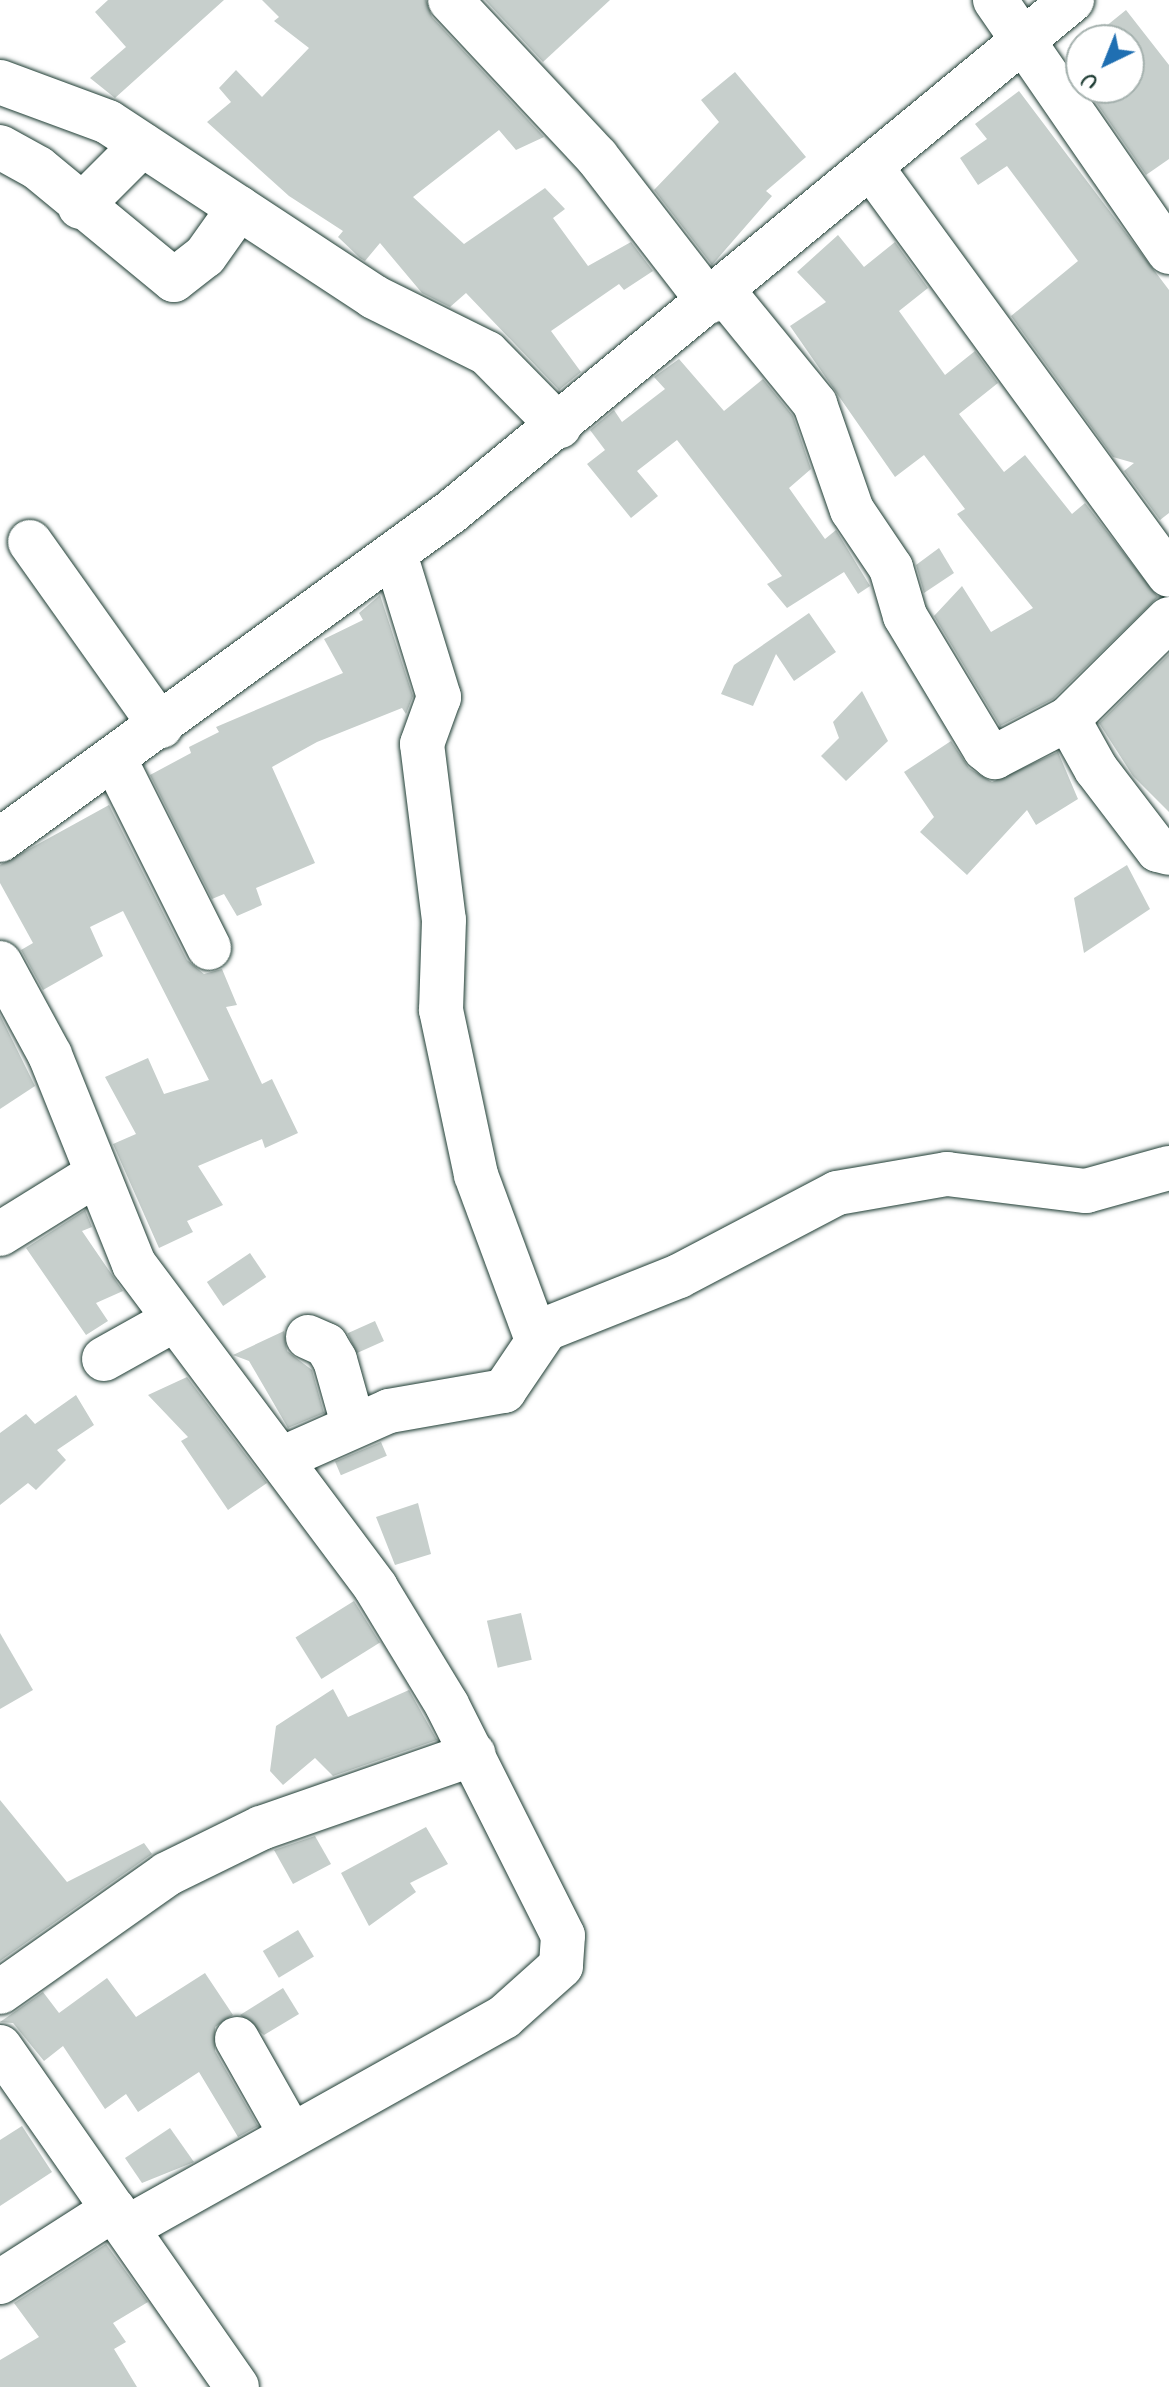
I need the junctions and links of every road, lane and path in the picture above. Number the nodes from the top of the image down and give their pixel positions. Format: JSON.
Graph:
{"nodes":[{"id":1,"x":450,"y":0,"type":"edge"},
{"id":2,"x":995,"y":0,"type":"edge"},
{"id":3,"x":1072,"y":0,"type":"edge"},
{"id":4,"x":1020,"y":45,"type":"junction"},
{"id":5,"x":0,"y":82,"type":"edge"},
{"id":6,"x":142,"y":145,"type":"junction"},
{"id":7,"x":0,"y":147,"type":"edge"},
{"id":8,"x":871,"y":167,"type":"junction"},
{"id":9,"x":80,"y":207,"type":"junction"},
{"id":10,"x":239,"y":208,"type":"junction"},
{"id":11,"x":1169,"y":252,"type":"edge"},
{"id":12,"x":716,"y":296,"type":"junction"},
{"id":13,"x":559,"y":426,"type":"junction"},
{"id":14,"x":30,"y":542,"type":"dead end"},
{"id":15,"x":395,"y":554,"type":"junction"},
{"id":16,"x":1169,"y":575,"type":"edge"},
{"id":17,"x":1169,"y":619,"type":"edge"},
{"id":18,"x":1068,"y":719,"type":"junction"},
{"id":19,"x":161,"y":726,"type":"junction"},
{"id":20,"x":115,"y":760,"type":"junction"},
{"id":21,"x":0,"y":840,"type":"edge"},
{"id":22,"x":1169,"y":853,"type":"edge"},
{"id":23,"x":209,"y":948,"type":"dead end"},
{"id":24,"x":0,"y":963,"type":"edge"},
{"id":25,"x":1169,"y":1168,"type":"edge"},
{"id":26,"x":95,"y":1175,"type":"junction"},
{"id":27,"x":0,"y":1234,"type":"edge"},
{"id":28,"x":172,"y":1321,"type":"junction"},
{"id":29,"x":308,"y":1337,"type":"dead end"},
{"id":30,"x":536,"y":1337,"type":"junction"},
{"id":31,"x":104,"y":1359,"type":"dead end"},
{"id":32,"x":353,"y":1424,"type":"junction"},
{"id":33,"x":283,"y":1458,"type":"junction"},
{"id":34,"x":473,"y":1754,"type":"junction"},
{"id":35,"x":0,"y":1992,"type":"edge"},
{"id":36,"x":237,"y":2039,"type":"dead end"},
{"id":37,"x":0,"y":2047,"type":"edge"},
{"id":38,"x":289,"y":2131,"type":"junction"},
{"id":39,"x":120,"y":2219,"type":"junction"},
{"id":40,"x":0,"y":2282,"type":"edge"},
{"id":41,"x":237,"y":2387,"type":"edge"}],
"edges":[{"from":1,"to":12,"type":"street"},
{"from":2,"to":4,"type":"street"},
{"from":3,"to":4,"type":"street"},
{"from":4,"to":8,"type":"street"},
{"from":4,"to":11,"type":"street"},
{"from":5,"to":6,"type":"street"},
{"from":6,"to":9,"type":"street"},
{"from":6,"to":10,"type":"street"},
{"from":7,"to":9,"type":"street"},
{"from":8,"to":12,"type":"street"},
{"from":8,"to":16,"type":"street"},
{"from":9,"to":10,"type":"street"},
{"from":10,"to":13,"type":"street"},
{"from":12,"to":13,"type":"street"},
{"from":12,"to":18,"type":"street"},
{"from":13,"to":15,"type":"street"},
{"from":14,"to":19,"type":"street"},
{"from":15,"to":19,"type":"street"},
{"from":15,"to":30,"type":"street"},
{"from":17,"to":18,"type":"street"},
{"from":18,"to":22,"type":"street"},
{"from":19,"to":20,"type":"street"},
{"from":20,"to":21,"type":"street"},
{"from":20,"to":23,"type":"street"},
{"from":24,"to":26,"type":"street"},
{"from":25,"to":30,"type":"street"},
{"from":26,"to":27,"type":"street"},
{"from":26,"to":28,"type":"street"},
{"from":28,"to":31,"type":"street"},
{"from":28,"to":33,"type":"street"},
{"from":29,"to":32,"type":"street"},
{"from":30,"to":32,"type":"street"},
{"from":32,"to":33,"type":"street"},
{"from":33,"to":34,"type":"street"},
{"from":34,"to":35,"type":"street"},
{"from":34,"to":38,"type":"street"},
{"from":36,"to":38,"type":"street"},
{"from":37,"to":39,"type":"street"},
{"from":38,"to":39,"type":"street"},
{"from":39,"to":40,"type":"street"},
{"from":39,"to":41,"type":"street"}]}
